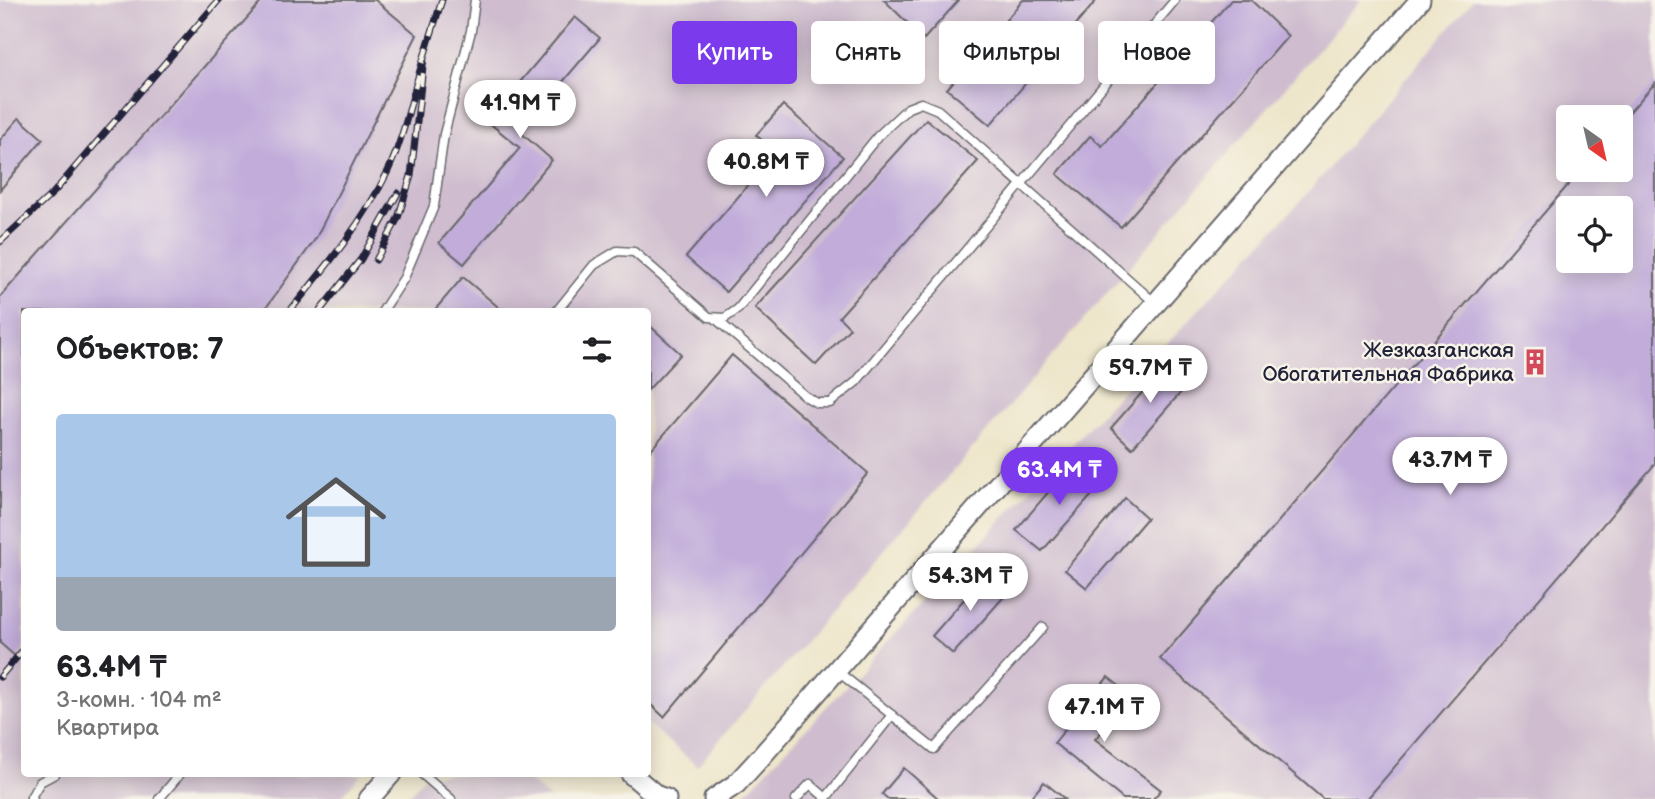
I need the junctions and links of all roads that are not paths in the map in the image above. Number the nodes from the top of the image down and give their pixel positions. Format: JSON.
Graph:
{"nodes":[{"id":1,"x":475,"y":0,"type":"edge"},
{"id":2,"x":1175,"y":0,"type":"edge"},
{"id":3,"x":1420,"y":0,"type":"edge"},
{"id":4,"x":1021,"y":183,"type":"junction"},
{"id":5,"x":1155,"y":303,"type":"junction"},
{"id":6,"x":385,"y":308,"type":"edge"},
{"id":7,"x":559,"y":308,"type":"edge"},
{"id":8,"x":715,"y":317,"type":"junction"},
{"id":9,"x":1043,"y":627,"type":"dead end"},
{"id":10,"x":836,"y":670,"type":"junction"},
{"id":11,"x":892,"y":715,"type":"junction"},
{"id":12,"x":49,"y":777,"type":"edge"},
{"id":13,"x":177,"y":777,"type":"edge"},
{"id":14,"x":388,"y":777,"type":"edge"},
{"id":15,"x":425,"y":777,"type":"edge"},
{"id":16,"x":635,"y":777,"type":"edge"},
{"id":17,"x":826,"y":798,"type":"edge"},
{"id":18,"x":33,"y":799,"type":"edge"},
{"id":19,"x":159,"y":799,"type":"edge"},
{"id":20,"x":369,"y":799,"type":"edge"},
{"id":21,"x":451,"y":799,"type":"edge"},
{"id":22,"x":667,"y":799,"type":"edge"},
{"id":23,"x":714,"y":799,"type":"edge"},
{"id":24,"x":796,"y":799,"type":"edge"}],
"edges":[{"from":1,"to":6,"type":"lane"},
{"from":2,"to":4,"type":"lane"},
{"from":3,"to":5,"type":"street"},
{"from":4,"to":5,"type":"lane"},
{"from":4,"to":8,"type":"lane"},
{"from":4,"to":8,"type":"lane"},
{"from":5,"to":10,"type":"street"},
{"from":7,"to":8,"type":"lane"},
{"from":9,"to":11,"type":"lane"},
{"from":10,"to":11,"type":"lane"},
{"from":10,"to":23,"type":"street"},
{"from":11,"to":17,"type":"lane"},
{"from":12,"to":18,"type":"lane"},
{"from":13,"to":19,"type":"lane"},
{"from":14,"to":20,"type":"street"},
{"from":15,"to":21,"type":"lane"},
{"from":16,"to":22,"type":"street"},
{"from":17,"to":24,"type":"lane"}]}
